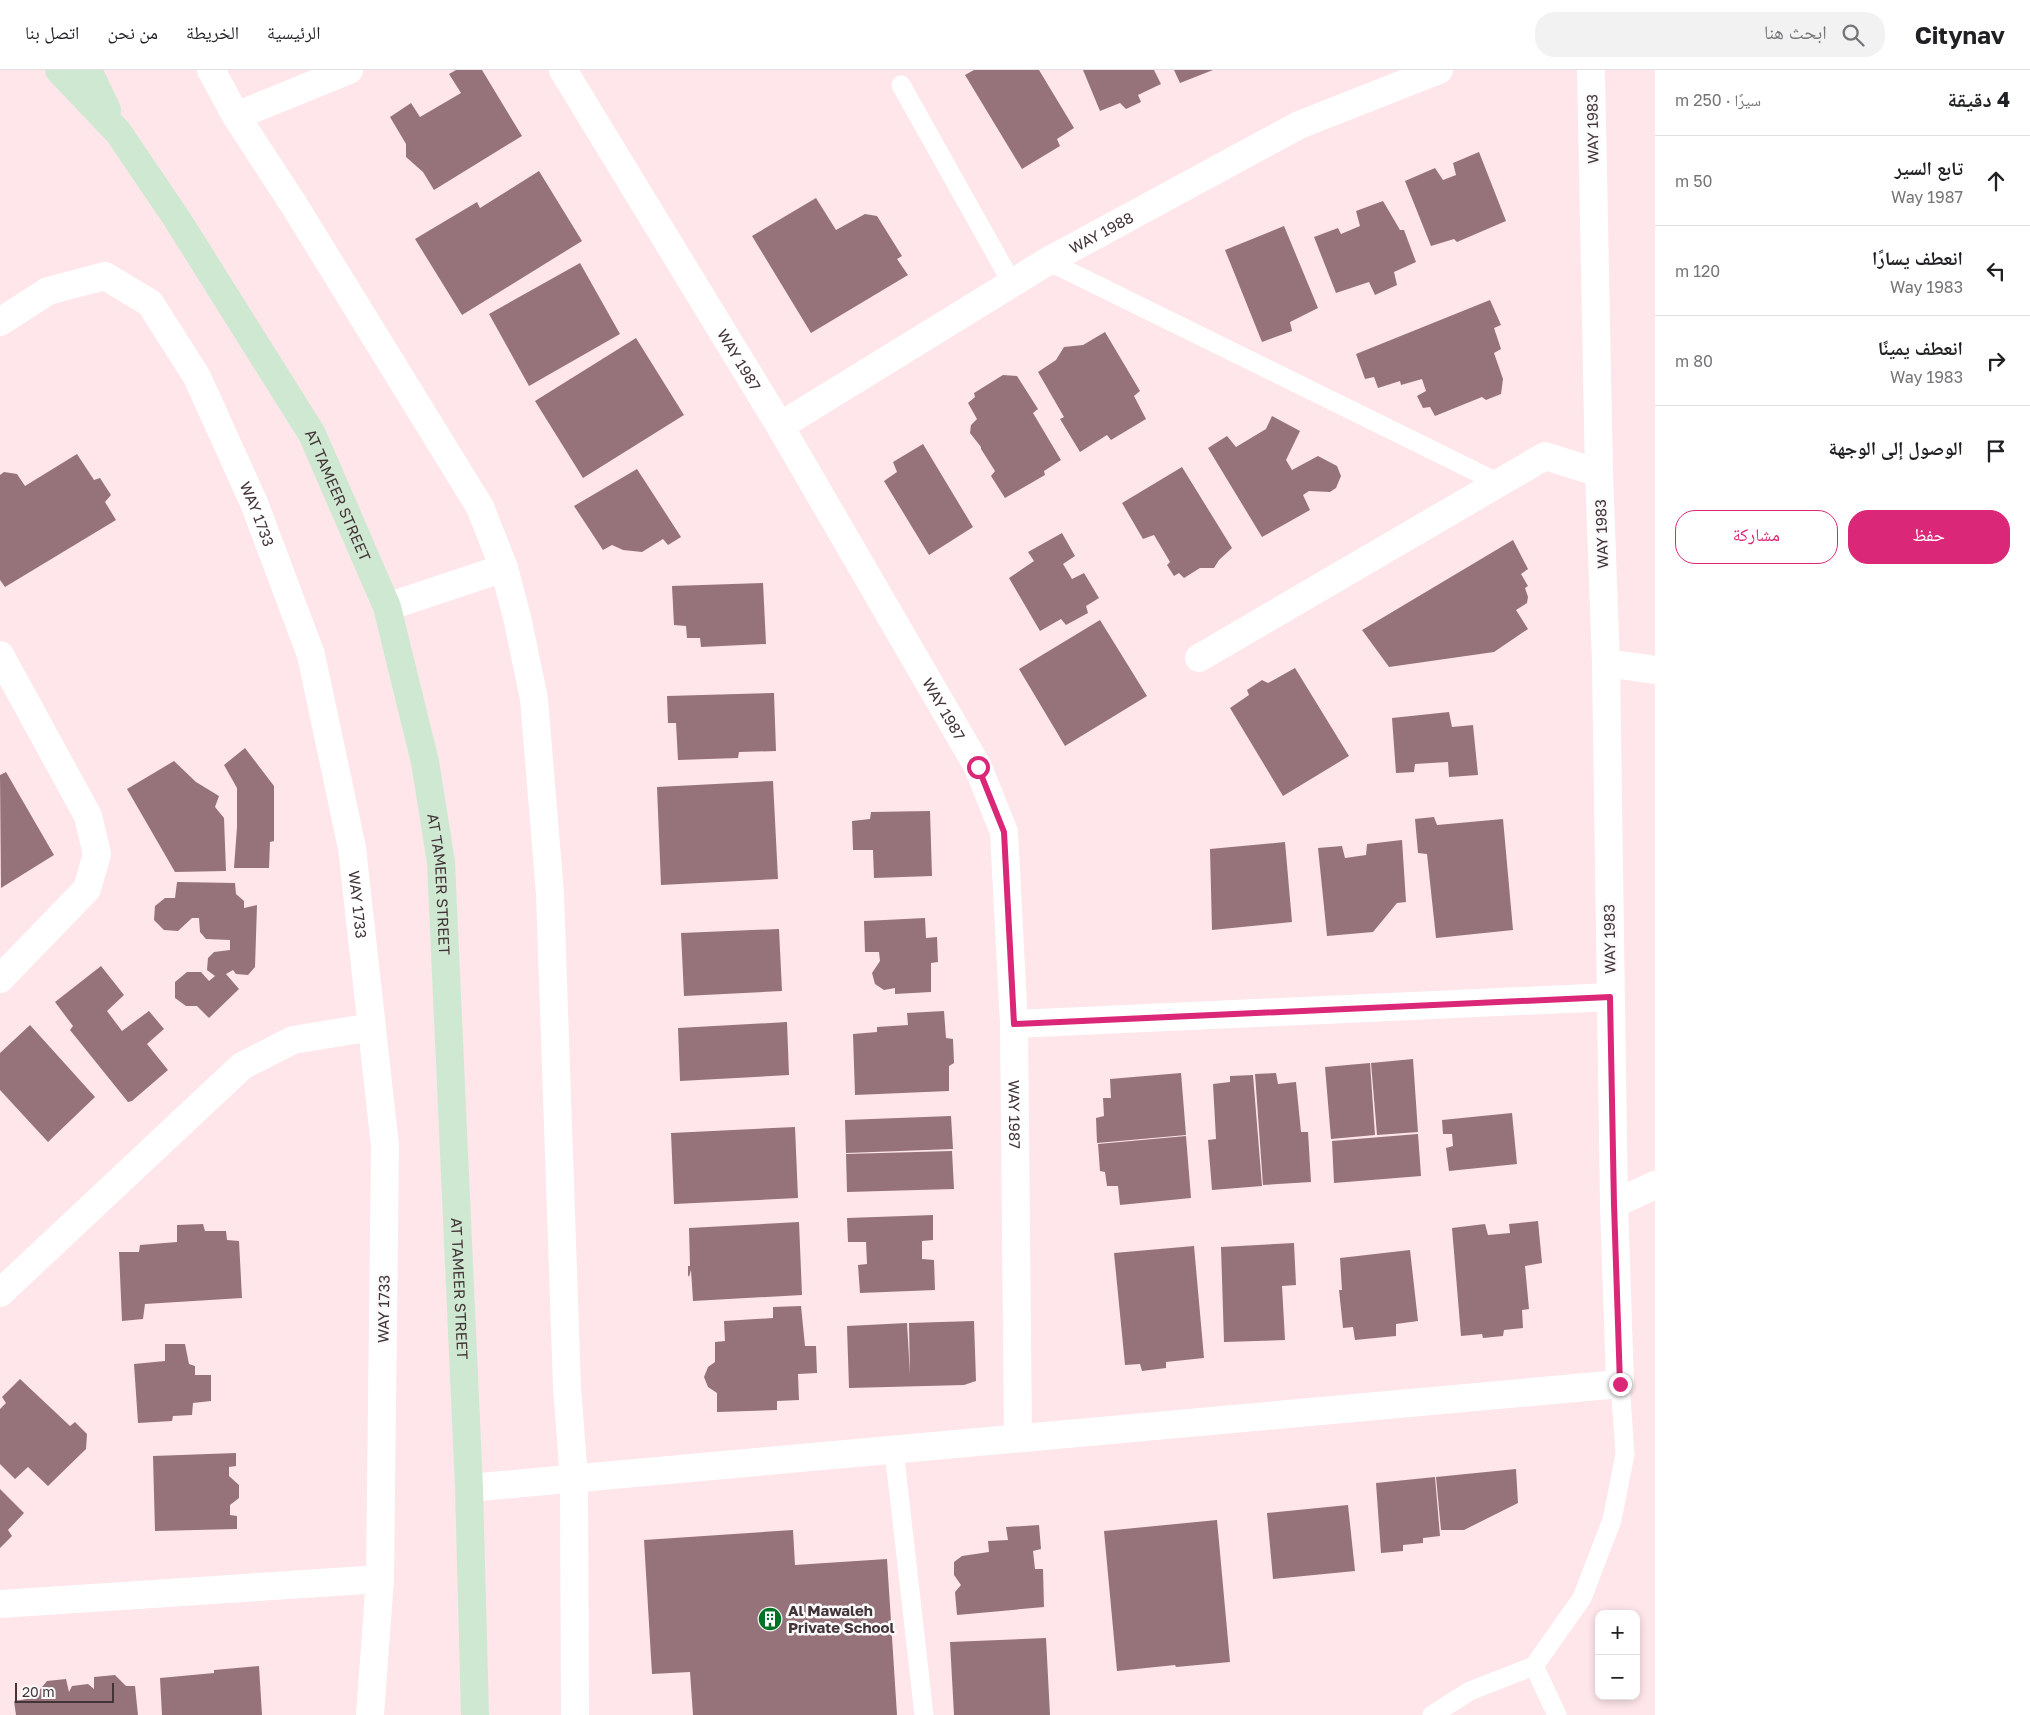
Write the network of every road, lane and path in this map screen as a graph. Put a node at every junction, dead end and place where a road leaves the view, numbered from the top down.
1 (59, 70) edge
2 (88, 70) edge
3 (211, 70) edge
4 (348, 70) edge
5 (563, 70) edge
6 (1439, 70) edge
7 (1591, 70) edge
8 (901, 86) dead end
9 (236, 116) junction
10 (118, 132) junction
11 (1048, 261) junction
12 (1012, 283) junction
13 (0, 322) edge
14 (780, 426) junction
15 (1599, 472) junction
16 (1499, 483) junction
17 (504, 568) junction
18 (387, 607) junction
19 (0, 654) edge
20 (1199, 658) dead end
21 (1606, 663) junction
22 (1655, 670) edge
23 (0, 979) edge
24 (1610, 997) junction
25 (1014, 1024) junction
26 (372, 1027) junction
27 (1655, 1185) edge
28 (1614, 1204) junction
29 (0, 1294) edge
30 (1620, 1384) junction
31 (1018, 1438) junction
32 (894, 1450) junction
33 (574, 1479) junction
34 (469, 1488) junction
35 (380, 1580) junction
36 (0, 1604) edge
37 (1534, 1666) junction
38 (370, 1715) edge
39 (476, 1715) edge
40 (575, 1715) edge
41 (924, 1715) edge
42 (1432, 1715) edge
43 (1557, 1715) edge

1 - 10 main road, AT TAMEER STREET
2 - 10 main road, AT TAMEER STREET
3 - 9 street
4 - 9 street
5 - 14 street, WAY 1987
6 - 11 street, WAY 1988
7 - 15 street, WAY 1983
8 - 12 lane
9 - 17 street
10 - 18 main road, AT TAMEER STREET
11 - 12 street, WAY 1988
11 - 16 lane
12 - 14 street, WAY 1988
13 - 26 street, WAY 1733
14 - 25 street, WAY 1987
15 - 16 street
15 - 21 street, WAY 1983
16 - 20 street
17 - 18 street
17 - 33 street
18 - 34 main road, AT TAMEER STREET
19 - 23 street
21 - 22 street
21 - 24 street, WAY 1983
24 - 25 street
24 - 28 street, WAY 1983
25 - 31 street, WAY 1987
26 - 29 street
26 - 35 street, WAY 1733
27 - 28 street
28 - 30 street, WAY 1983
30 - 31 street
30 - 37 lane
31 - 32 street
32 - 33 street
32 - 41 lane
33 - 34 street
33 - 40 street
34 - 39 main road, AT TAMEER STREET
35 - 36 street
35 - 38 street, WAY 1733
37 - 42 lane
37 - 43 lane

